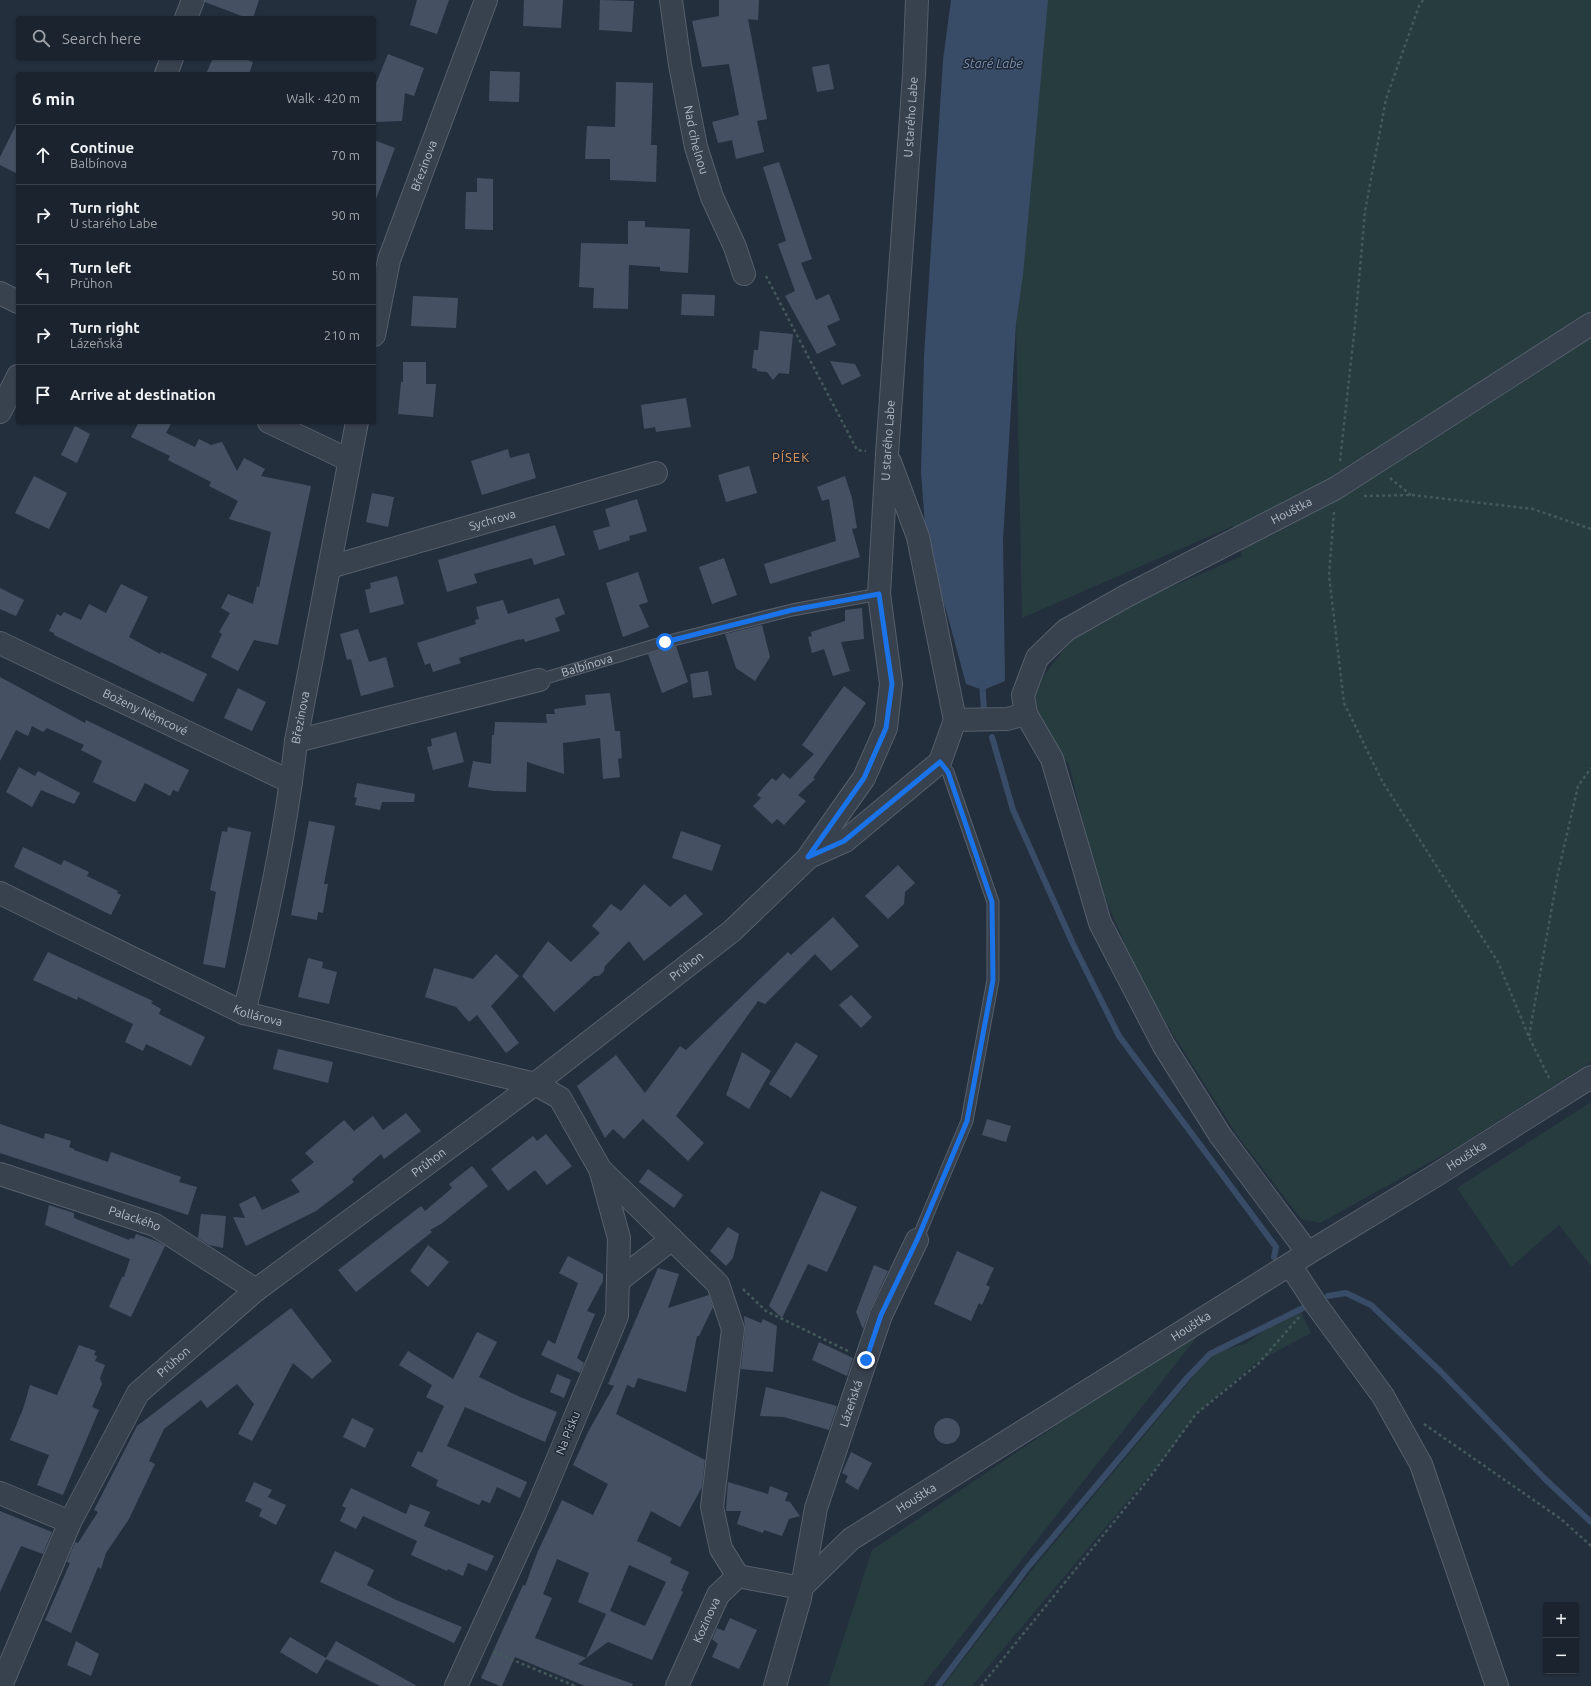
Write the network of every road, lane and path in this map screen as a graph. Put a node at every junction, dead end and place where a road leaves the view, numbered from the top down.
1 (193, 0) edge
2 (486, 0) edge
3 (671, 0) edge
4 (917, 0) edge
5 (1423, 0) edge
6 (187, 16) edge
7 (171, 60) edge
8 (167, 72) edge
9 (755, 274) joint
10 (0, 293) edge
11 (16, 301) edge
12 (1591, 324) edge
13 (376, 325) edge
14 (16, 380) edge
15 (0, 412) edge
16 (274, 424) edge
17 (357, 424) edge
18 (887, 454) junction
19 (349, 460) junction
20 (1373, 465) junction
21 (656, 473) dead end
22 (1336, 492) junction
23 (1412, 495) junction
24 (1591, 529) edge
25 (330, 567) junction
26 (879, 594) junction
27 (0, 643) edge
28 (539, 680) joint
29 (1026, 714) junction
30 (955, 720) junction
31 (296, 741) junction
32 (940, 762) junction
33 (1591, 768) edge
34 (291, 782) junction
35 (808, 857) junction
36 (0, 893) edge
37 (244, 1013) junction
38 (1529, 1037) junction
39 (1591, 1076) edge
40 (535, 1084) junction
41 (1558, 1097) junction
42 (600, 1169) junction
43 (0, 1174) edge
44 (672, 1239) junction
45 (917, 1240) joint
46 (1299, 1259) junction
47 (618, 1281) junction
48 (718, 1284) junction
49 (256, 1290) junction
50 (1317, 1306) junction
51 (866, 1360) junction
52 (1421, 1422) dead end
53 (0, 1493) edge
54 (70, 1522) junction
55 (1591, 1546) edge
56 (738, 1576) junction
57 (801, 1588) junction
58 (475, 1645) junction
59 (1, 1686) edge
60 (456, 1686) edge
61 (575, 1686) edge
62 (677, 1686) edge
63 (775, 1686) edge
64 (980, 1686) edge
65 (1498, 1686) edge

1 - 6 street
2 - 13 street, Březinova
3 - 9 street, Nad cihelnou
4 - 18 street, U starého Labe
5 - 22 path
7 - 8 street
9 - 18 path
10 - 11 street
12 - 20 street, Houštka
14 - 15 street
16 - 19 street
17 - 19 street, Březinova
18 - 26 street, U starého Labe
18 - 30 street
19 - 25 street, Březinova
20 - 22 street, Houštka
20 - 23 path
21 - 25 street, Sychrova
22 - 23 path
22 - 29 street, Houštka
22 - 38 path
23 - 24 path
25 - 31 street, Březinova
26 - 28 lane, Balbínova
26 - 35 street, U starého Labe
27 - 34 street, Boženy Němcové
28 - 31 street, Balbínova
29 - 30 street
29 - 46 street
30 - 32 street
31 - 34 street, Březinova
32 - 35 street, Průhon
32 - 45 lane, Lázeňská
33 - 38 path
34 - 37 street, Březinova
35 - 40 street, Průhon
36 - 37 street, Kollárova
37 - 40 street, Kollárova
38 - 41 path
39 - 41 street, Houštka
40 - 42 street, Na Písku
40 - 49 street, Průhon
41 - 46 street, Houštka
42 - 44 street, Na Písku
42 - 47 street, Na Písku
43 - 49 street, Palackého
44 - 47 street
44 - 48 street, Na Písku
45 - 51 street, Lázeňská
46 - 50 street
46 - 57 street, Houštka
47 - 58 street, Na Písku
48 - 51 path
48 - 56 street, Na Písku
49 - 54 street, Průhon
50 - 64 path
50 - 65 street
51 - 57 street, Lázeňská
52 - 55 path
53 - 54 street
54 - 59 street, Průhon
56 - 57 street
56 - 62 street, Kozinova
57 - 63 street, Lázeňská
58 - 60 street, Na Písku
58 - 61 path

